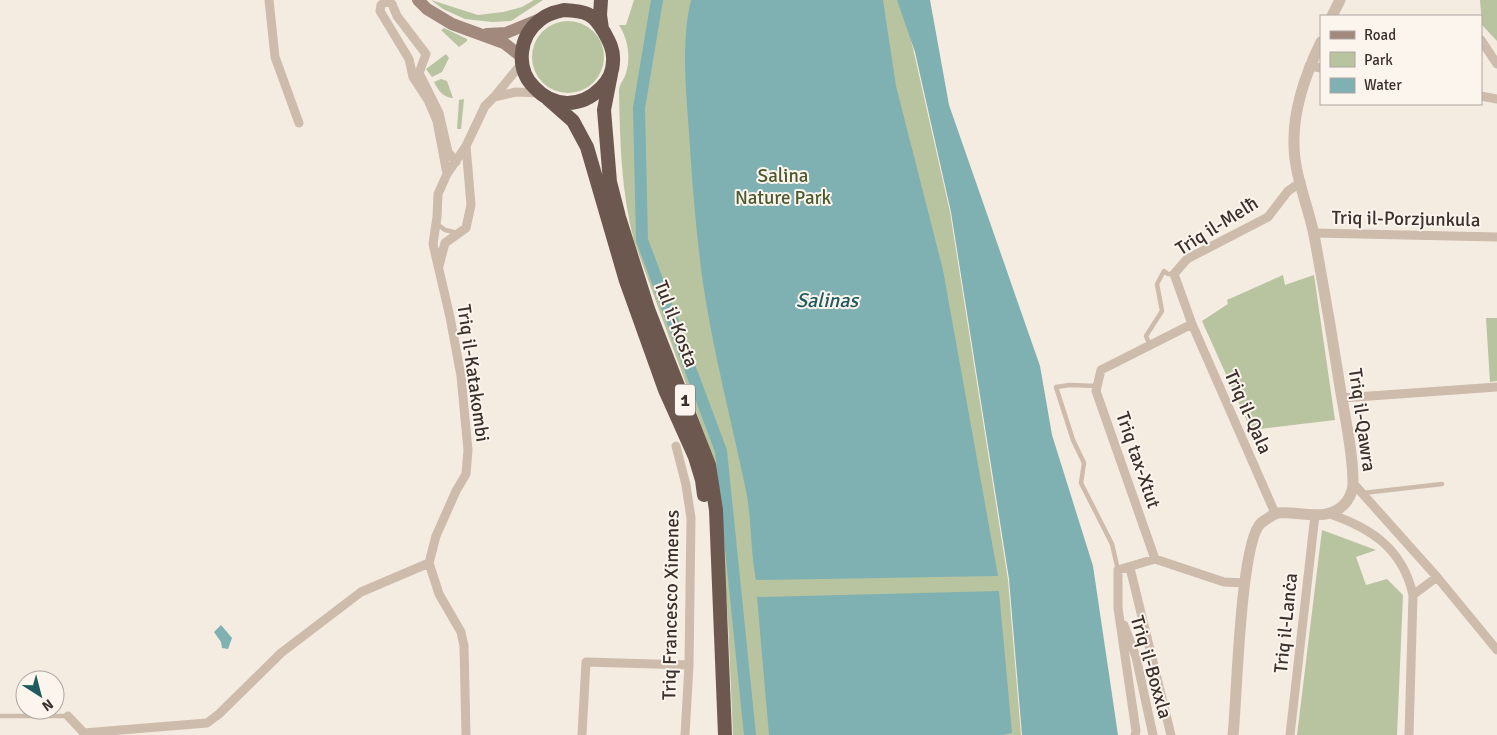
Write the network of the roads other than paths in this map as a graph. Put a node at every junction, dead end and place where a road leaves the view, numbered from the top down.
1 (269, 0) edge
2 (418, 0) edge
3 (571, 0) edge
4 (601, 0) edge
5 (1340, 0) edge
6 (1332, 15) edge
7 (545, 16) junction
8 (602, 29) junction
9 (480, 35) junction
10 (1482, 42) edge
11 (1320, 46) edge
12 (522, 60) junction
13 (1497, 64) edge
14 (1315, 67) edge
15 (611, 74) junction
16 (544, 96) junction
17 (1482, 96) edge
18 (494, 98) junction
19 (1497, 99) edge
20 (300, 123) dead end
21 (466, 146) junction
22 (456, 162) junction
23 (447, 174) junction
24 (1301, 182) junction
25 (436, 223) junction
26 (460, 233) junction
27 (1314, 233) junction
28 (1497, 237) edge
29 (439, 267) junction
30 (1174, 274) junction
31 (1192, 324) junction
32 (1150, 344) junction
33 (1097, 386) junction
34 (1497, 387) edge
35 (1342, 398) junction
36 (676, 446) dead end
37 (1353, 483) junction
38 (1442, 484) dead end
39 (1362, 493) junction
40 (1275, 513) junction
41 (1330, 514) junction
42 (1315, 515) junction
43 (1155, 560) junction
44 (429, 563) junction
45 (1130, 568) junction
46 (1118, 570) junction
47 (1437, 577) junction
48 (1245, 583) junction
49 (1413, 595) junction
50 (1118, 608) junction
51 (1497, 650) edge
52 (690, 665) junction
53 (0, 716) edge
54 (68, 716) joint
55 (84, 734) edge
56 (466, 735) edge
57 (582, 735) edge
58 (685, 735) edge
59 (717, 735) edge
60 (725, 735) edge
61 (1135, 735) edge
62 (1153, 735) edge
63 (1171, 735) edge
64 (1233, 735) edge
65 (1290, 735) edge
66 (1409, 735) edge

1 - 20 street
2 - 9 main road
3 - 7 highway
4 - 8 highway, 1
5 - 6 street
7 - 8 highway, 1
7 - 9 main road
7 - 12 highway
8 - 15 highway, 1
9 - 12 main road
10 - 13 street
11 - 14 street, Triq il-Qawra
12 - 16 highway, 1
12 - 18 street, Triq il-Katakombi
14 - 24 street, Triq il-Qawra
15 - 16 highway
15 - 60 highway, Tul il-Kosta / 1
16 - 18 street
16 - 59 highway, Tul il-Kosta / 1
17 - 19 street
18 - 21 street, Triq il-Katakombi
21 - 22 street, Triq il-Katakombi
21 - 26 street, Triq il-Katakombi
22 - 23 street, Triq il-Katakombi
22 - 23 street
23 - 25 street, Triq il-Katakombi
24 - 27 street, Triq il-Qawra
24 - 30 street, Triq il-Melħ
25 - 26 lane
25 - 29 street, Triq il-Katakombi
26 - 29 street, Triq il-Katakombi
27 - 28 street, Triq il-Porzjunkula
27 - 35 street, Triq il-Qawra
29 - 44 street, Triq il-Katakombi
30 - 31 street, Triq il-Melħ
30 - 32 lane
31 - 32 street
31 - 40 street, Triq il-Qala
32 - 33 street, Triq tax-Xtut
33 - 43 street, Triq tax-Xtut
33 - 46 lane
34 - 35 street
35 - 37 street, Triq il-Qawra
36 - 52 street, Triq Francesco Ximenes
37 - 39 street
37 - 41 street, Triq il-Qawra
38 - 39 lane
39 - 47 street
40 - 42 street
40 - 48 street
41 - 42 street
41 - 49 street
42 - 65 street, Triq il-Lanċa
43 - 45 street
43 - 48 street
44 - 55 street
44 - 56 street
45 - 46 street
45 - 63 street
46 - 50 street, Triq il-Boxxla
47 - 49 street
47 - 51 street
48 - 64 street
49 - 66 street
50 - 61 street, Triq il-Boxxla
50 - 62 street, Triq il-Boxxla
52 - 57 street
52 - 58 street, Triq Francesco Ximenes
53 - 54 lane
54 - 55 street

